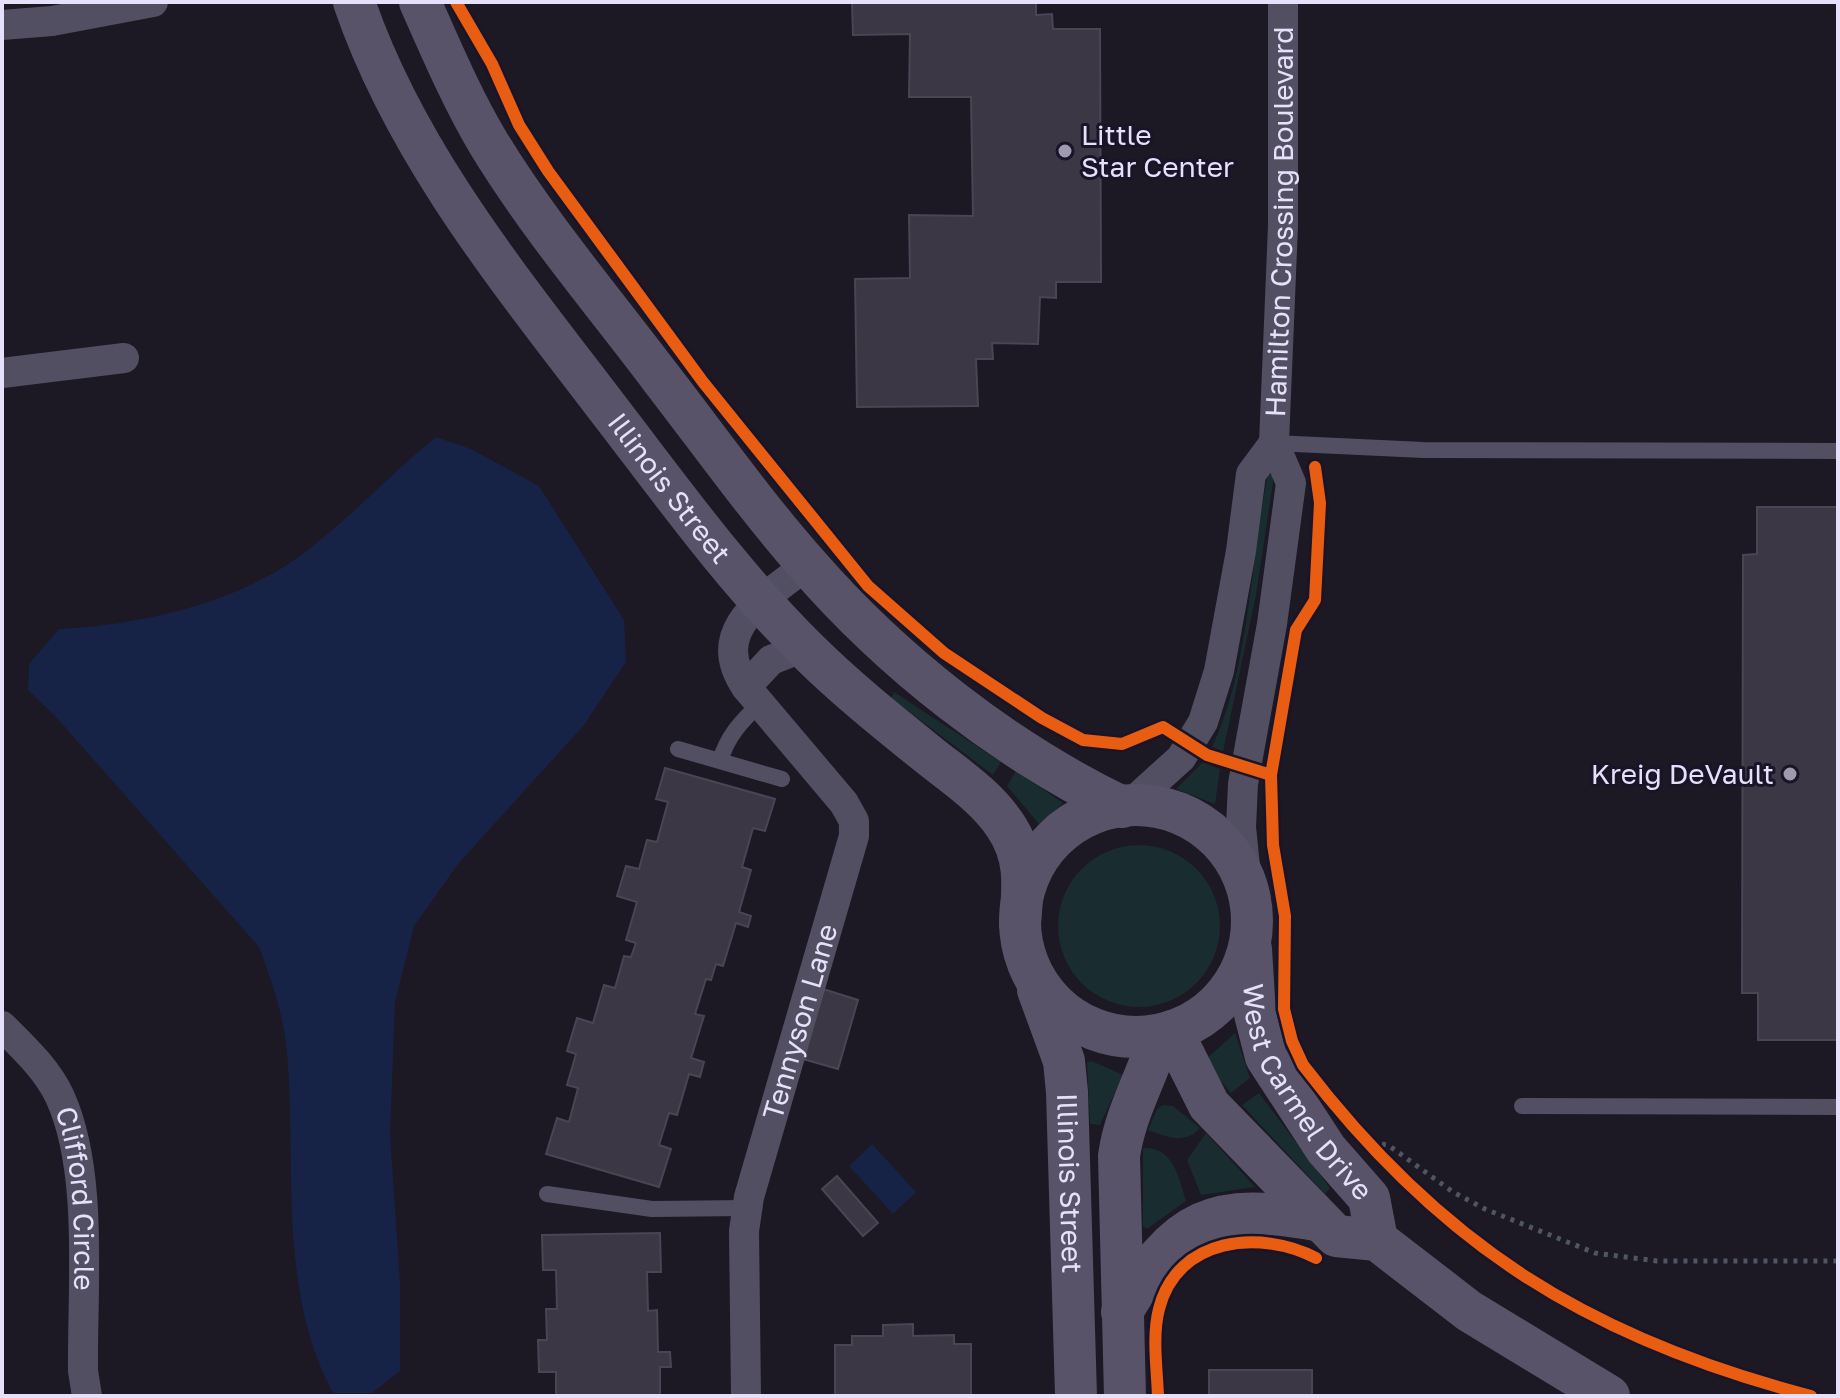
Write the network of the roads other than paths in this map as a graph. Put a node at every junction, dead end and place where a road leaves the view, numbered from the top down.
1 (153, 2) edge
2 (354, 2) edge
3 (420, 2) edge
4 (1283, 2) edge
5 (2, 25) edge
6 (124, 358) dead end
7 (2, 373) edge
8 (1274, 443) junction
9 (1838, 451) edge
10 (807, 565) junction
11 (762, 601) junction
12 (804, 647) junction
13 (753, 696) junction
14 (678, 749) dead end
15 (720, 761) junction
16 (782, 779) dead end
17 (1125, 806) junction
18 (1247, 886) junction
19 (1020, 924) junction
20 (1251, 939) junction
21 (1032, 974) junction
22 (2, 1026) edge
23 (1166, 1033) junction
24 (1522, 1106) dead end
25 (1838, 1107) edge
26 (547, 1194) dead end
27 (747, 1208) junction
28 (1321, 1221) junction
29 (1377, 1240) junction
30 (1122, 1312) junction
31 (87, 1396) edge
32 (746, 1396) edge
33 (1076, 1396) edge
34 (1125, 1396) edge
35 (1609, 1396) edge

1 - 5 street
2 - 11 street, Illinois Street
3 - 10 street
4 - 8 street, Hamilton Crossing Boulevard
6 - 7 street
8 - 9 lane
8 - 17 street, Hamilton Crossing Boulevard
8 - 18 street, Hamilton Crossing Boulevard
10 - 11 street, Tennyson Lane
10 - 17 street
11 - 12 street, Illinois Street
11 - 13 street, Tennyson Lane
12 - 13 street
12 - 19 street, Illinois Street
13 - 15 lane
13 - 27 street, Tennyson Lane
14 - 15 lane
15 - 16 lane
17 - 18 street
17 - 19 street
18 - 20 street
19 - 21 street
20 - 23 street
20 - 29 street, West Carmel Drive
21 - 23 street
21 - 33 street, Illinois Street
22 - 31 street, Clifford Circle
23 - 28 street, West Carmel Drive
23 - 30 street, Illinois Street
24 - 25 lane
26 - 27 lane
27 - 32 street, Tennyson Lane
28 - 29 street, West Carmel Drive
28 - 30 street
29 - 35 street, West Carmel Drive
30 - 34 street, Illinois Street

